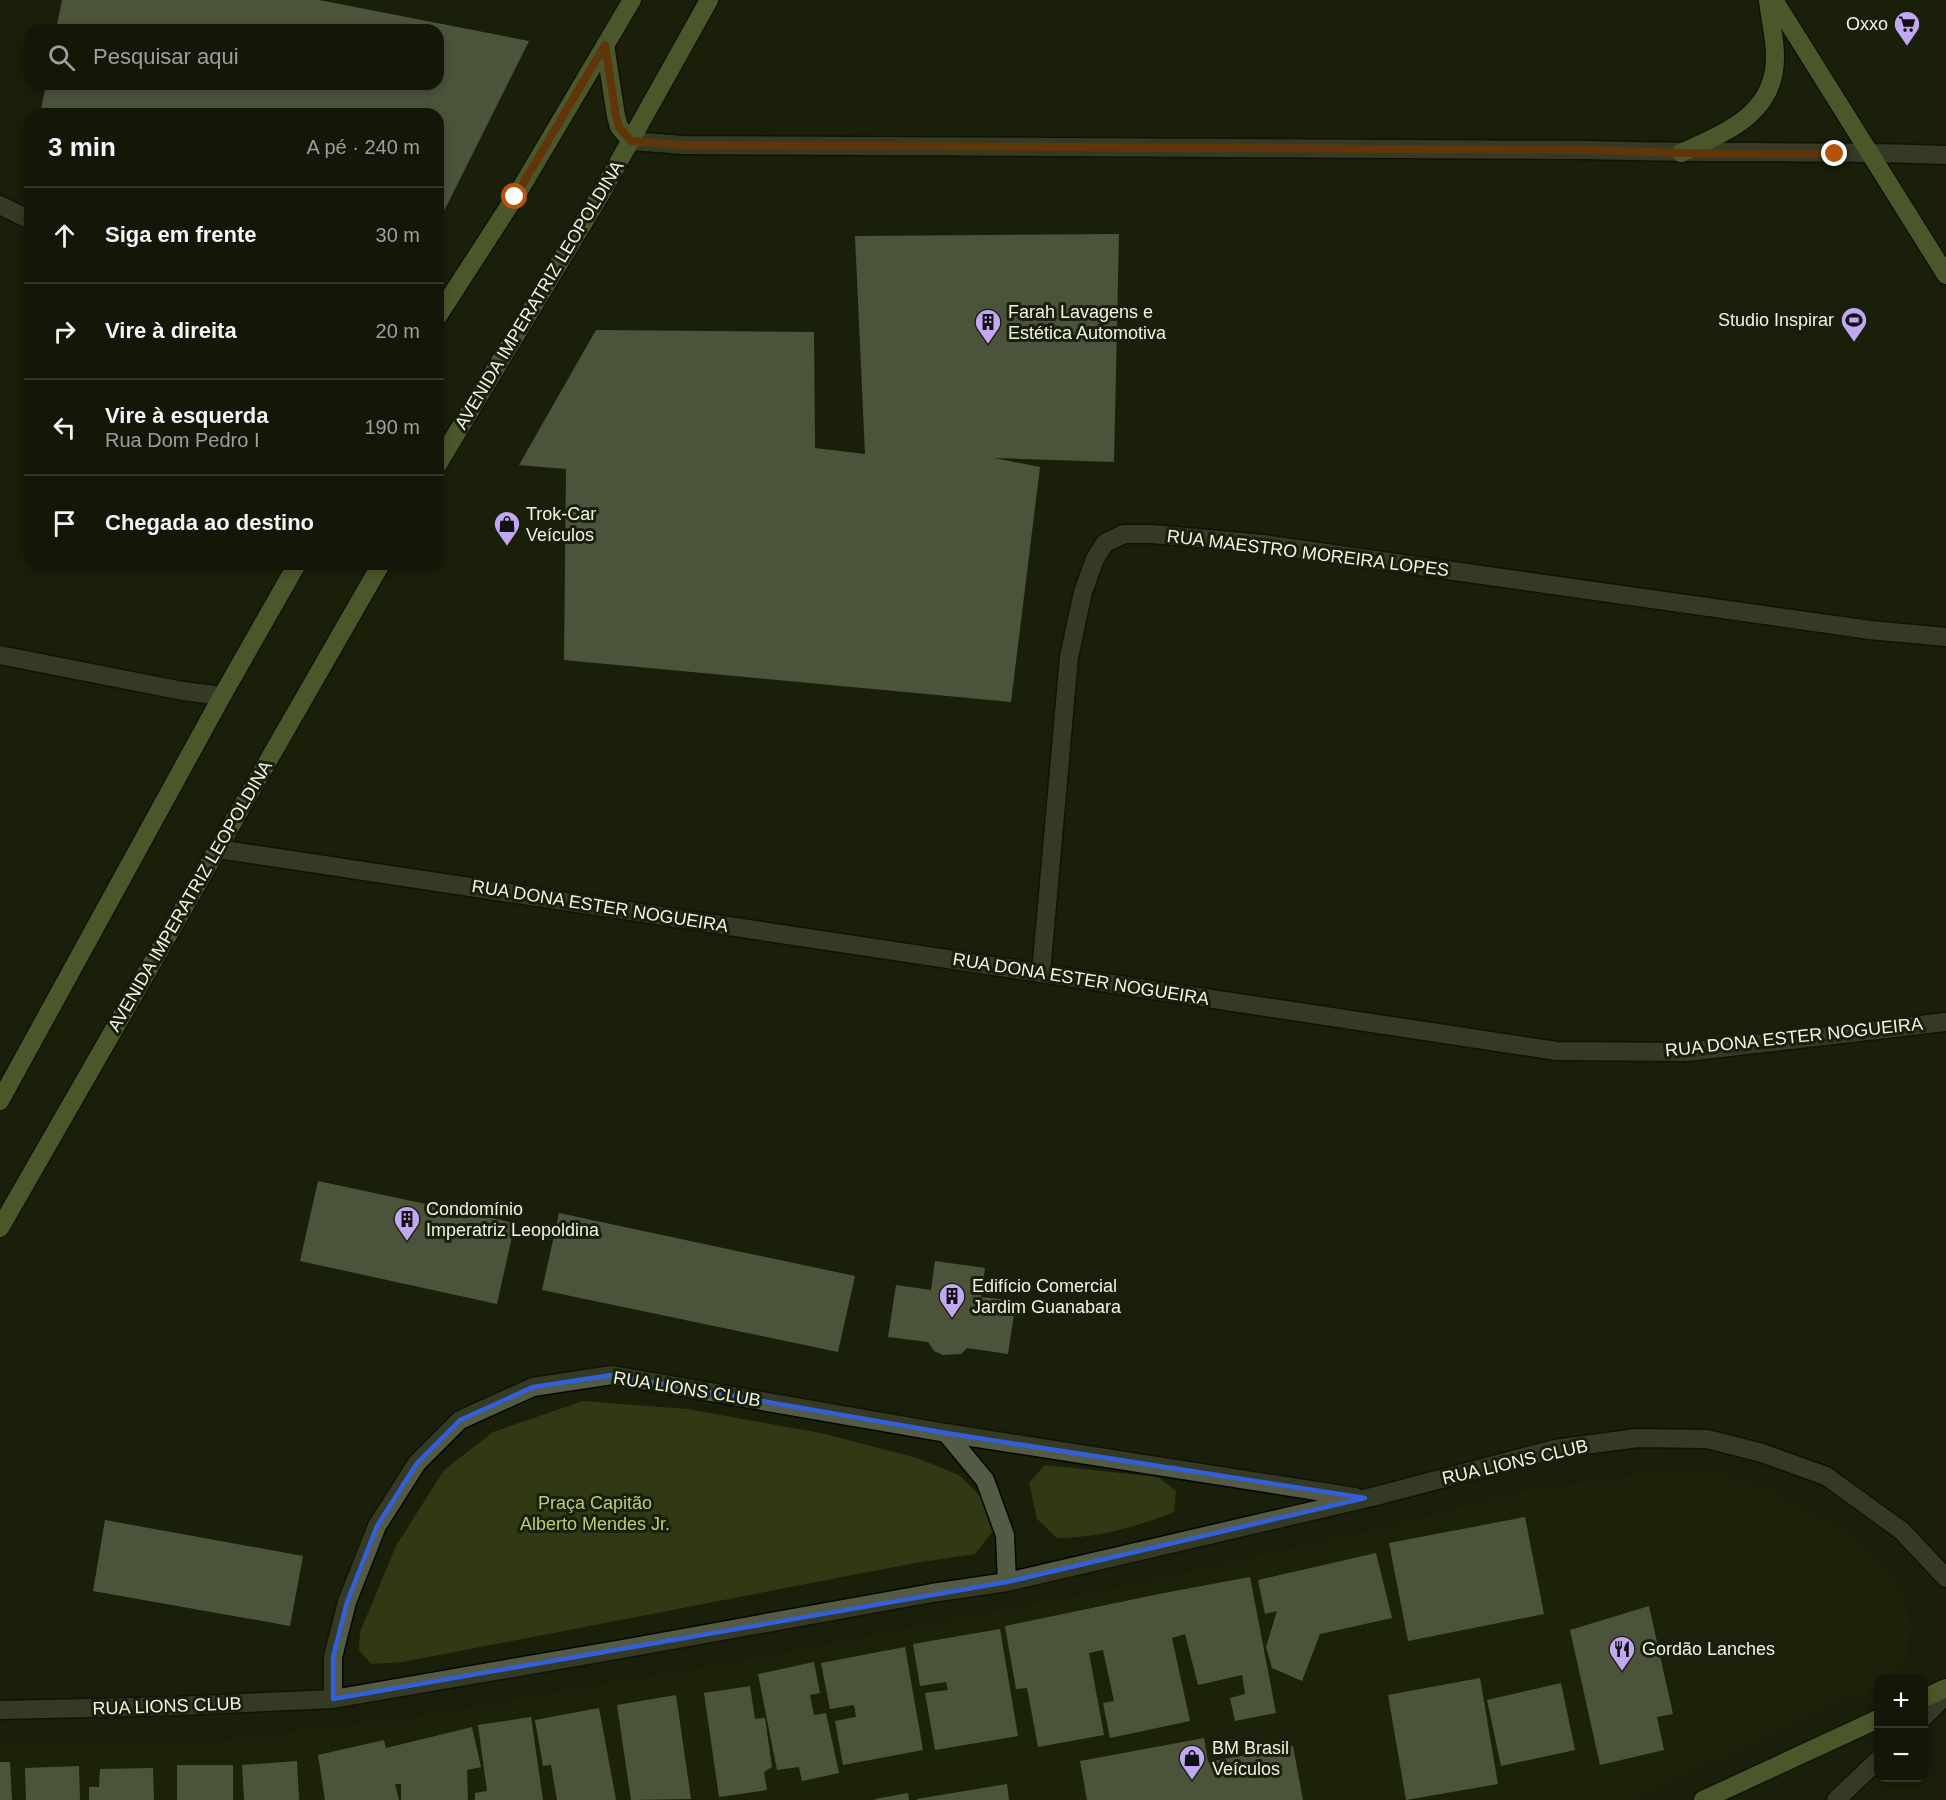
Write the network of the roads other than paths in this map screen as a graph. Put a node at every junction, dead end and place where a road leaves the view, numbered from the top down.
1 (632, 0) edge
2 (709, 0) edge
3 (1768, 0) edge
4 (1774, 0) edge
5 (605, 45) junction
6 (631, 141) junction
7 (1870, 152) junction
8 (1682, 153) junction
9 (1946, 155) edge
10 (0, 205) edge
11 (24, 217) edge
12 (1946, 274) edge
13 (444, 307) edge
14 (444, 454) edge
15 (294, 570) edge
16 (378, 570) edge
17 (1946, 637) edge
18 (0, 655) edge
19 (222, 696) junction
20 (218, 849) junction
21 (1041, 973) junction
22 (1946, 1022) edge
23 (0, 1101) edge
24 (0, 1228) edge
25 (946, 1433) junction
26 (1365, 1498) junction
27 (1946, 1578) edge
28 (1007, 1582) junction
29 (1946, 1688) edge
30 (1946, 1695) edge
31 (1928, 1696) edge
32 (333, 1699) junction
33 (0, 1710) edge
34 (1928, 1712) edge
35 (1874, 1721) edge
36 (1874, 1764) edge
37 (1703, 1800) edge
38 (1836, 1800) edge

1 - 5 main road
2 - 6 main road, AVENIDA IMPERATRIZ LEOPOLDINA
3 - 8 main road
4 - 7 main road
5 - 6 main road
5 - 13 main road
6 - 8 street
6 - 14 main road, AVENIDA IMPERATRIZ LEOPOLDINA
7 - 8 street
7 - 9 street
7 - 12 main road
10 - 11 street
15 - 19 main road
16 - 20 main road, AVENIDA IMPERATRIZ LEOPOLDINA
17 - 21 street, RUA MAESTRO MOREIRA LOPES
18 - 19 street
19 - 23 main road
20 - 21 street, RUA DONA ESTER NOGUEIRA
20 - 24 main road, AVENIDA IMPERATRIZ LEOPOLDINA
21 - 22 street, RUA DONA ESTER NOGUEIRA
25 - 26 street, RUA LIONS CLUB
25 - 28 street
25 - 32 street, RUA LIONS CLUB
26 - 27 street, RUA LIONS CLUB
26 - 28 street, RUA LIONS CLUB
28 - 32 street, RUA LIONS CLUB
29 - 31 main road
30 - 34 street
32 - 33 street, RUA LIONS CLUB
35 - 37 main road
36 - 38 street

